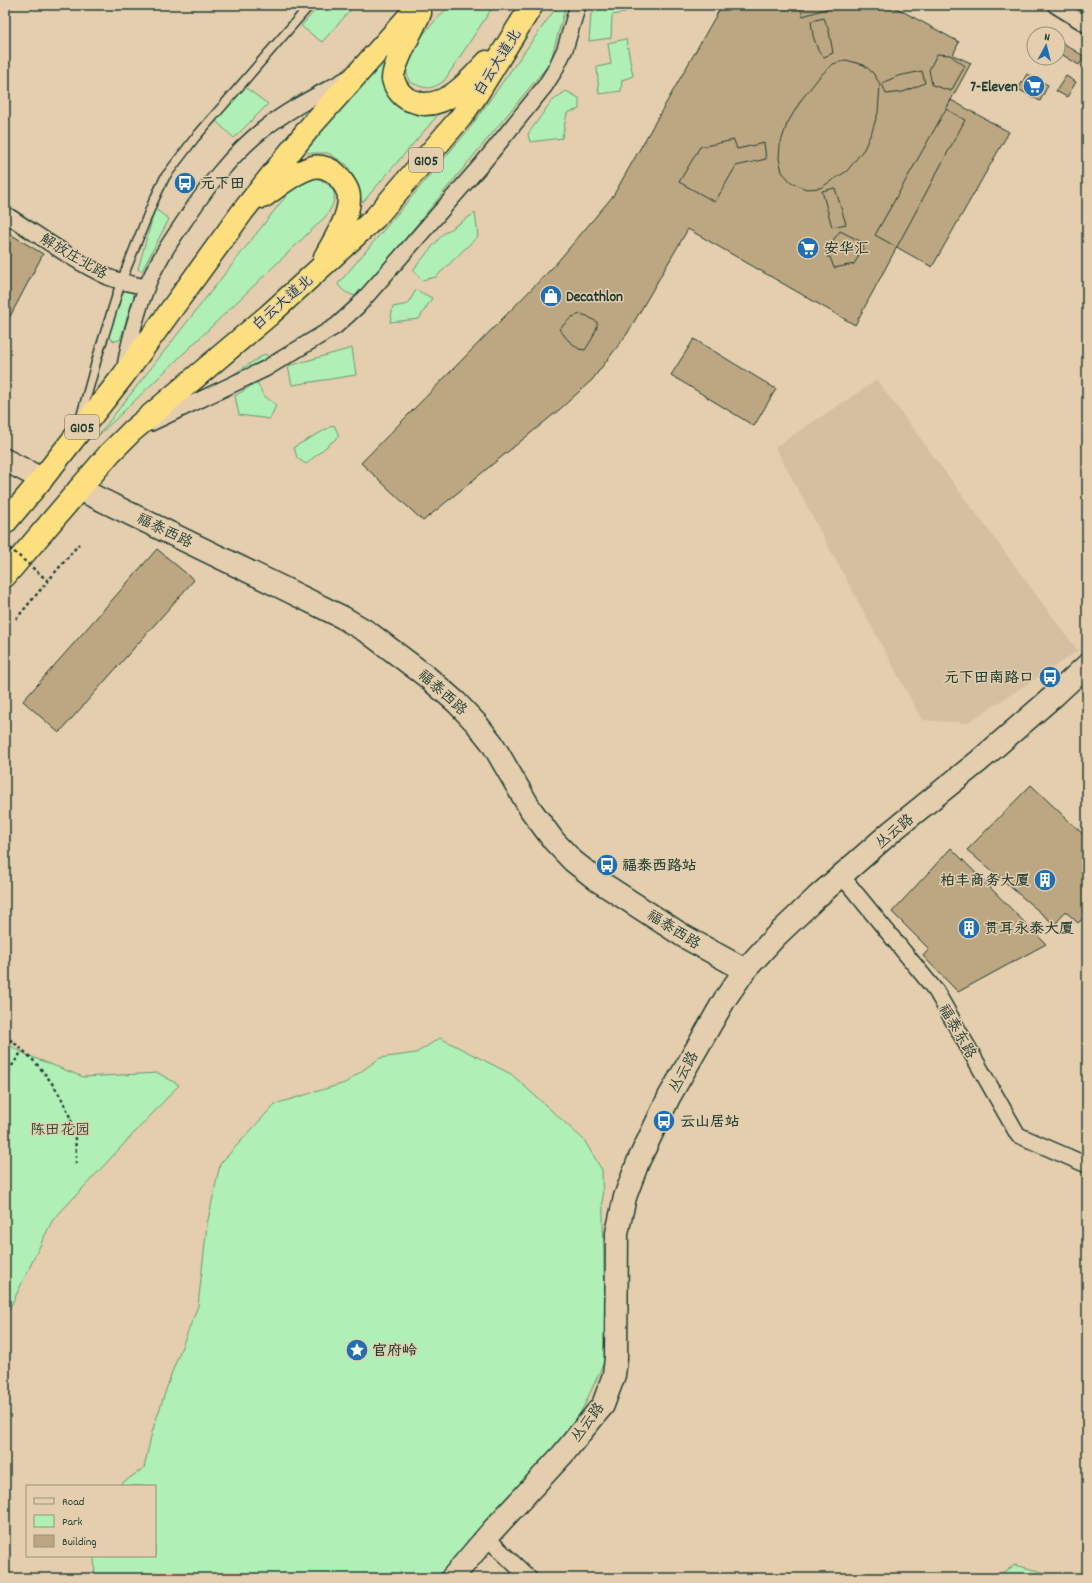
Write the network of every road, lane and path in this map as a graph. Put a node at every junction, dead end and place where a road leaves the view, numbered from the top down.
1 (310, 5) edge
2 (419, 5) edge
3 (424, 5) edge
4 (532, 5) edge
5 (578, 5) edge
6 (1062, 6) edge
7 (1087, 25) edge
8 (515, 33) junction
9 (358, 73) junction
10 (244, 211) junction
11 (5, 214) edge
12 (318, 271) junction
13 (121, 282) junction
14 (146, 287) junction
15 (123, 376) junction
16 (132, 432) junction
17 (75, 436) junction
18 (5, 460) edge
19 (42, 479) junction
20 (79, 488) junction
21 (5, 523) edge
22 (5, 544) edge
23 (79, 544) dead end
24 (5, 576) edge
25 (48, 581) junction
26 (16, 619) dead end
27 (1087, 665) edge
28 (841, 875) junction
29 (745, 970) junction
30 (5, 1036) edge
31 (22, 1051) junction
32 (5, 1076) edge
33 (76, 1165) dead end
34 (1087, 1165) edge
35 (486, 1537) junction
36 (452, 1578) edge
37 (529, 1578) edge

1 - 13 lane
2 - 9 highway, G105
3 - 8 highway
4 - 8 highway, 白云大道北 / G105
5 - 16 street
6 - 7 street
8 - 12 highway, 白云大道北 / G105
9 - 10 highway, G105
9 - 14 street
10 - 12 highway
10 - 15 highway, G105
11 - 13 street, 解放庄北路
12 - 16 highway, 白云大道北 / G105
13 - 14 street, 解放庄北路
13 - 17 lane
14 - 15 street
15 - 17 highway, G105
16 - 20 highway, 白云大道北 / G105
17 - 19 highway, G105
18 - 19 street
19 - 21 highway, G105
20 - 24 highway, 白云大道北 / G105
20 - 29 street, 福泰西路
22 - 25 path, bridge
23 - 25 path
25 - 26 path
27 - 28 street, 丛云路
28 - 29 street, 丛云路
28 - 34 street, 福泰东路
29 - 35 street, 丛云路
30 - 31 path
31 - 32 path
31 - 33 path
35 - 36 street, 丛云路
35 - 37 street

